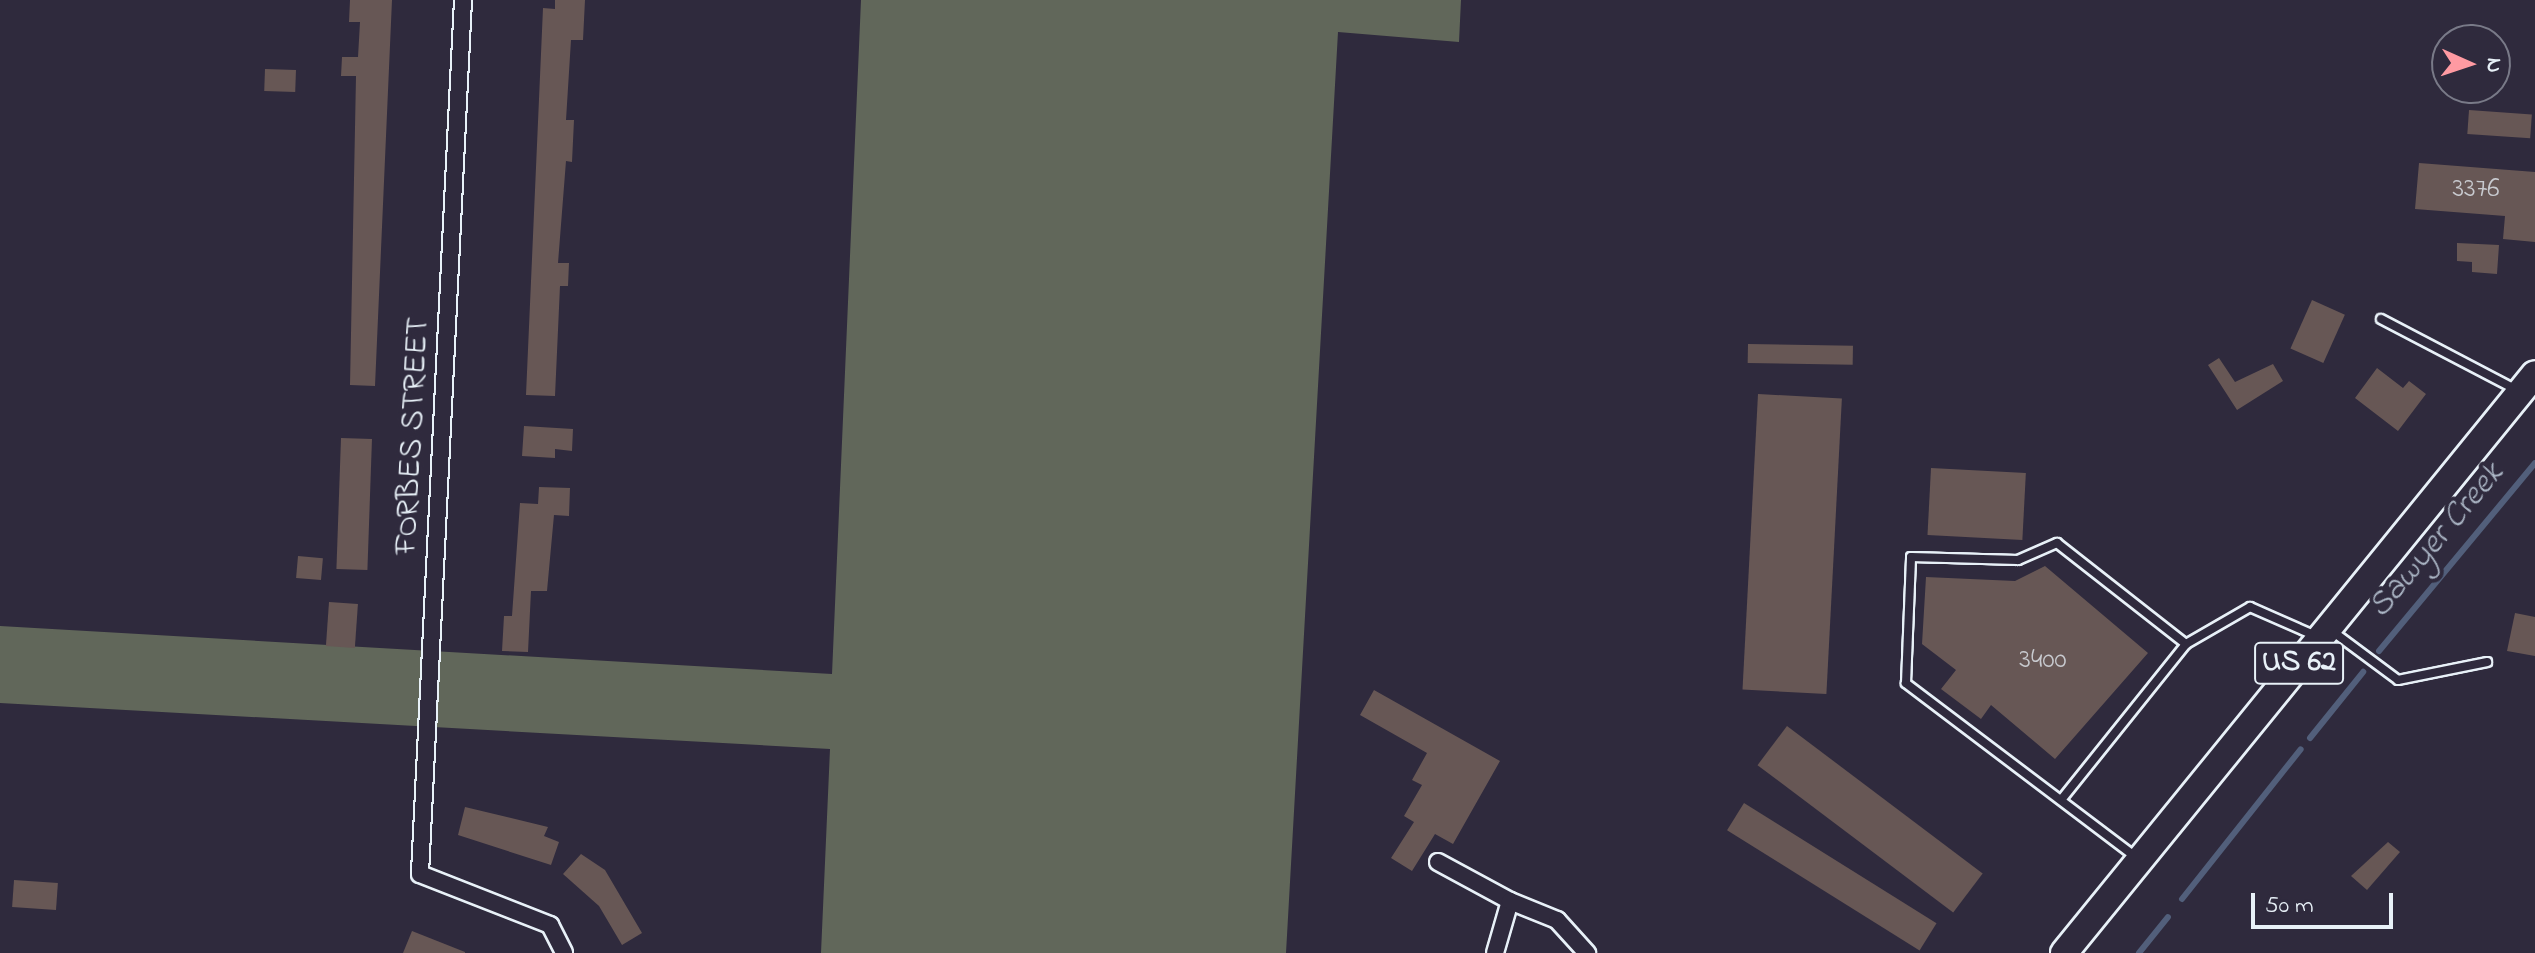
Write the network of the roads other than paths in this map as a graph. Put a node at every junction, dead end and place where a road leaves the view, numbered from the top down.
1 (463, 0) edge
2 (2381, 319) dead end
3 (2528, 383) edge
4 (2324, 633) junction
5 (2186, 644) junction
6 (2487, 662) dead end
7 (2061, 800) junction
8 (2139, 860) junction
9 (1438, 862) dead end
10 (1510, 901) junction
11 (564, 953) edge
12 (1495, 953) edge
13 (1587, 953) edge
14 (2064, 953) edge

1 - 11 street, FORBES STREET
2 - 3 lane
3 - 4 main road, US 62
4 - 5 lane
4 - 6 lane
4 - 8 main road, US 62
5 - 7 lane
5 - 7 lane
7 - 8 lane
8 - 14 main road, US 62
9 - 10 street
10 - 12 street
10 - 13 street

